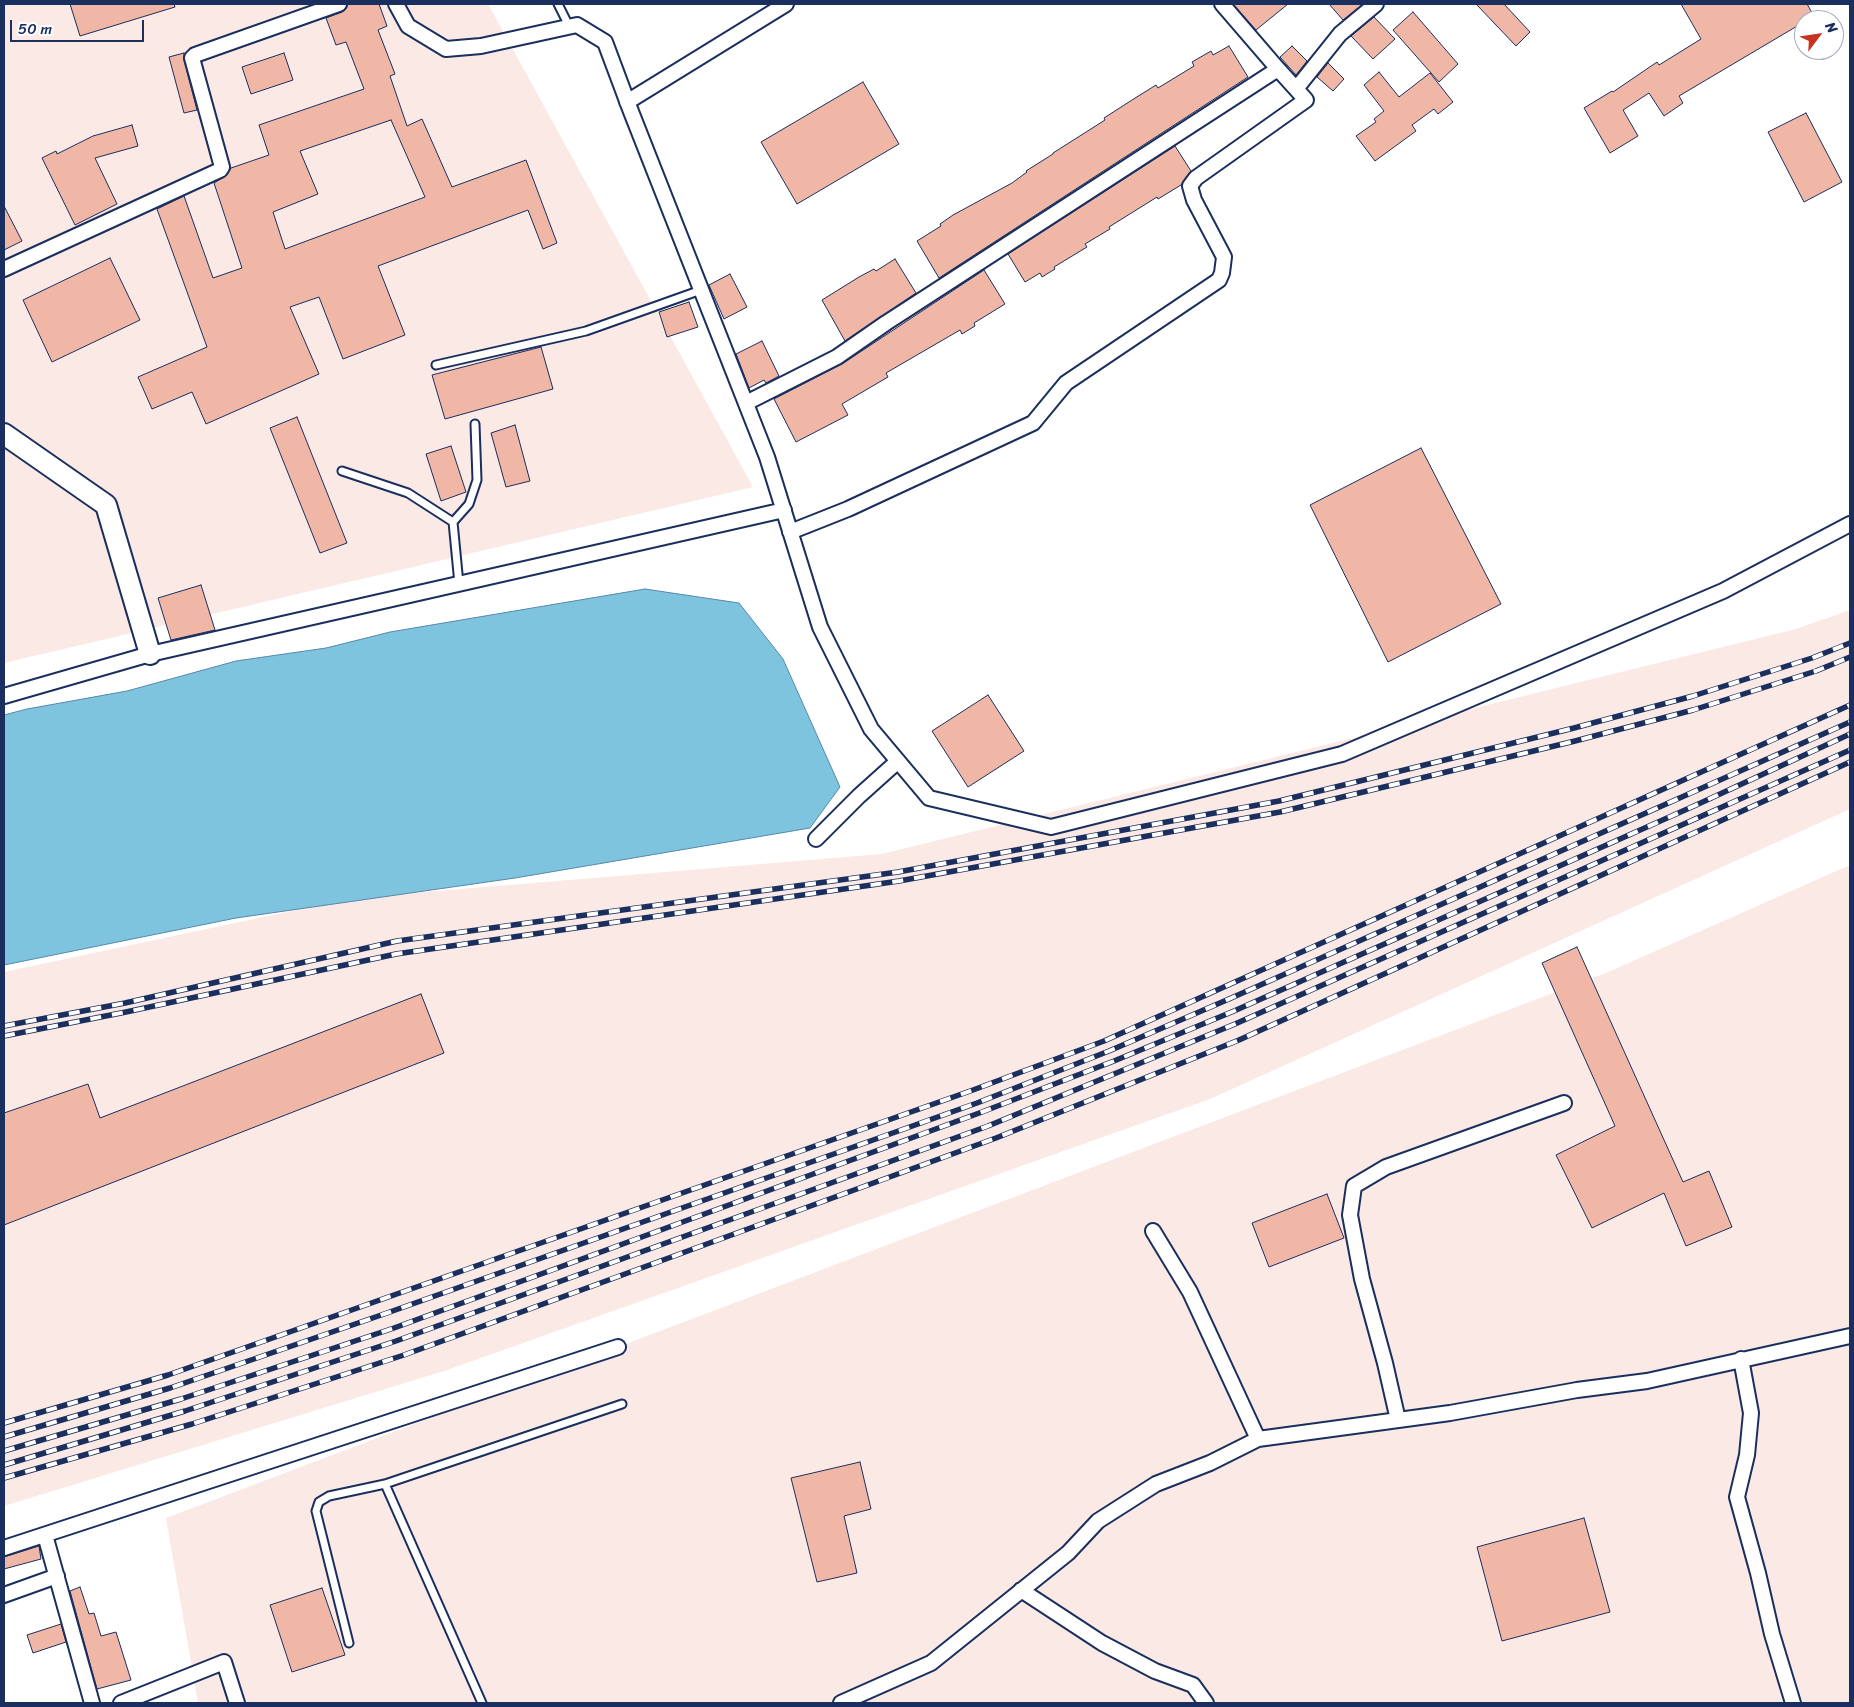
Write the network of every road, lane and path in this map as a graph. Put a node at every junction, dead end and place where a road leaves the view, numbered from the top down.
1 (339, 4) edge
2 (396, 4) edge
3 (558, 4) edge
4 (786, 4) edge
5 (1222, 4) edge
6 (1376, 4) edge
7 (569, 26) junction
8 (1278, 69) junction
9 (1296, 89) junction
10 (627, 102) junction
11 (4, 269) edge
12 (702, 290) junction
13 (436, 365) dead end
14 (746, 403) junction
15 (476, 424) dead end
16 (4, 434) edge
17 (342, 471) dead end
18 (784, 510) junction
19 (453, 522) junction
20 (1850, 524) edge
21 (790, 532) junction
22 (459, 584) junction
23 (150, 654) junction
24 (4, 696) edge
25 (898, 761) junction
26 (816, 839) dead end
27 (1564, 1103) dead end
28 (1153, 1231) dead end
29 (1850, 1336) edge
30 (618, 1347) dead end
31 (1741, 1359) junction
32 (622, 1404) dead end
33 (1398, 1420) junction
34 (1258, 1439) junction
35 (385, 1484) junction
36 (46, 1535) junction
37 (4, 1548) edge
38 (57, 1576) junction
39 (1021, 1590) junction
40 (4, 1595) edge
41 (349, 1643) dead end
42 (92, 1703) edge
43 (121, 1703) edge
44 (237, 1703) edge
45 (482, 1703) edge
46 (841, 1703) edge
47 (1206, 1703) edge
48 (1793, 1703) edge

1 - 11 street
2 - 7 street
3 - 7 lane
4 - 10 street
5 - 8 street
6 - 9 street
7 - 10 street
8 - 9 street
8 - 14 street
9 - 21 street
10 - 12 street
12 - 13 lane
12 - 14 street
14 - 18 street
15 - 19 lane
16 - 23 street
17 - 19 lane
18 - 21 street
18 - 22 street
19 - 22 lane
20 - 25 street
21 - 25 street
22 - 23 street
23 - 24 street
25 - 26 street
27 - 33 street
28 - 34 street
29 - 31 street
30 - 36 street
31 - 33 street
31 - 48 street
32 - 35 lane
33 - 34 street
34 - 39 street
35 - 41 lane
35 - 45 lane
36 - 37 street
36 - 38 street
38 - 40 street
38 - 42 street
39 - 46 street
39 - 47 street
43 - 44 street

